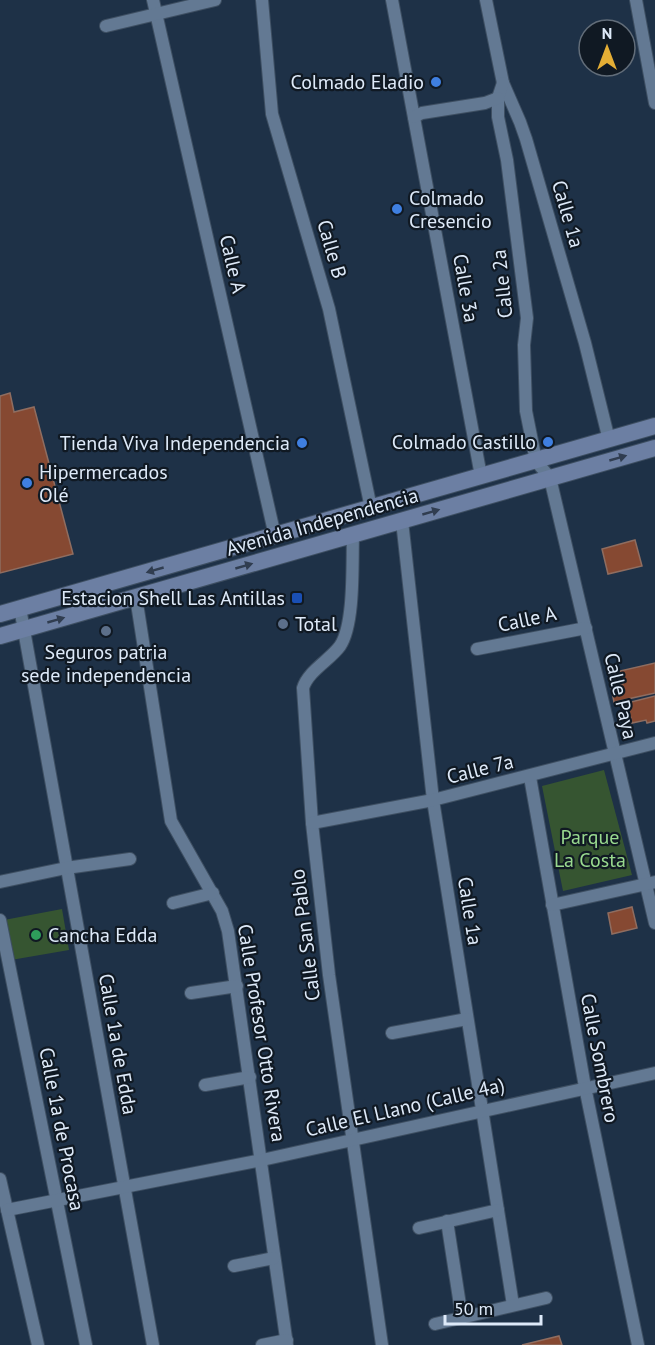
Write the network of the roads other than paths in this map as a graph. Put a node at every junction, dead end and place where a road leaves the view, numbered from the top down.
1 (153, 0) edge
2 (214, 0) edge
3 (262, 0) edge
4 (392, 0) edge
5 (486, 0) edge
6 (636, 0) edge
7 (156, 14) junction
8 (106, 26) dead end
9 (650, 46) edge
10 (503, 83) junction
11 (498, 98) junction
12 (655, 104) edge
13 (414, 117) junction
14 (655, 426) edge
15 (609, 440) junction
16 (655, 448) edge
17 (536, 461) junction
18 (481, 476) junction
19 (550, 478) junction
20 (372, 508) junction
21 (402, 521) junction
22 (303, 528) junction
23 (353, 535) junction
24 (275, 536) junction
25 (308, 547) junction
26 (193, 560) junction
27 (198, 579) junction
28 (136, 597) junction
29 (20, 608) junction
30 (0, 614) edge
31 (586, 628) junction
32 (24, 630) junction
33 (0, 636) edge
34 (477, 650) dead end
35 (655, 743) edge
36 (614, 755) junction
37 (530, 777) junction
38 (433, 800) junction
39 (312, 823) junction
40 (130, 859) dead end
41 (66, 868) junction
42 (0, 882) edge
43 (651, 883) edge
44 (213, 893) junction
45 (173, 903) dead end
46 (552, 905) junction
47 (0, 920) edge
48 (655, 923) edge
49 (237, 986) junction
50 (191, 993) dead end
51 (467, 1019) junction
52 (392, 1033) dead end
53 (655, 1072) edge
54 (250, 1077) junction
55 (205, 1085) dead end
56 (585, 1087) junction
57 (481, 1110) junction
58 (353, 1138) junction
59 (262, 1160) junction
60 (0, 1179) edge
61 (123, 1187) junction
62 (57, 1200) junction
63 (7, 1210) junction
64 (498, 1210) junction
65 (447, 1221) junction
66 (419, 1228) dead end
67 (274, 1258) junction
68 (234, 1266) dead end
69 (546, 1298) dead end
70 (513, 1305) junction
71 (462, 1318) junction
72 (435, 1324) dead end
73 (287, 1343) edge
74 (38, 1345) edge
75 (86, 1345) edge
76 (153, 1345) edge
77 (262, 1345) edge
78 (382, 1345) edge
79 (638, 1345) edge

1 - 7 street, Calle A
2 - 7 street
3 - 20 street, Calle B
4 - 13 street, Calle 3a
5 - 10 street, Calle 1a
6 - 9 street
7 - 8 street
7 - 24 street, Calle A
9 - 12 street
10 - 11 street, Calle 2a
10 - 15 street, Calle 1a
11 - 13 street
11 - 17 street, Calle 2a
13 - 18 street, Calle 3a
14 - 15 main road, Avenida Independencia
15 - 17 main road, Avenida Independencia
19 -> 16 main road, Avenida Independencia
17 - 18 main road, Avenida Independencia
17 - 19 street, Calle 2a
18 - 20 main road, Avenida Independencia
21 -> 19 main road, Avenida Independencia
19 - 31 street, Calle Paya
20 - 22 main road, Avenida Independencia
21 - 23 main road, Avenida Independencia
21 - 38 street, Calle 1a
22 - 24 main road, Avenida Independencia
22 - 25 main road
23 - 25 main road, Avenida Independencia
23 - 39 street, Calle San Pablo
24 - 26 main road, Avenida Independencia
27 -> 25 main road, Avenida Independencia
26 - 27 main road
26 -> 29 main road, Avenida Independencia
27 - 28 main road, Avenida Independencia
32 -> 28 main road, Avenida Independencia
28 - 44 street, Calle Profesor Otto Rivera
29 - 30 main road, Avenida Independencia
29 - 32 street, Calle 1a de Edda
31 - 34 street, Calle A
31 - 36 street, Calle Paya
32 - 33 main road, Avenida Independencia
32 - 41 street, Calle 1a de Edda
35 - 36 street, Calle 7a
36 - 37 street, Calle 7a
36 - 43 street, Calle Paya
37 - 38 street, Calle 7a
37 - 46 street, Calle Sombrero
38 - 39 street, Calle 7a
38 - 51 street, Calle 1a
39 - 58 street, Calle San Pablo
40 - 41 street
41 - 42 street
41 - 61 street, Calle 1a de Edda
43 - 46 street
43 - 48 street, Calle Paya
44 - 45 street
44 - 49 street, Calle Profesor Otto Rivera
46 - 56 street, Calle Sombrero
47 - 62 street, Calle 1a de Procasa
49 - 50 street
49 - 54 street, Calle Profesor Otto Rivera
51 - 52 street
51 - 57 street, Calle 1a
53 - 56 street, Calle El Llano (Calle 4a)
54 - 55 street
54 - 59 street, Calle Profesor Otto Rivera
56 - 57 street, Calle El Llano (Calle 4a)
56 - 79 street, Calle Sombrero
57 - 58 street, Calle El Llano (Calle 4a)
57 - 64 street, Calle 1a
58 - 59 street, Calle El Llano (Calle 4a)
58 - 78 street, Calle San Pablo
59 - 61 street, Calle El Llano (Calle 4a)
59 - 67 street, Calle Profesor Otto Rivera
60 - 63 street
61 - 62 street, Calle El Llano (Calle 4a)
61 - 76 street, Calle 1a de Edda
62 - 63 street, Calle El Llano (Calle 4a)
62 - 75 street, Calle 1a de Procasa
63 - 74 street
64 - 65 street
64 - 70 street, Calle 1a
65 - 66 street
65 - 71 street
67 - 68 street
67 - 73 street, Calle Profesor Otto Rivera
69 - 70 street
70 - 71 street
71 - 72 street
73 - 77 street

